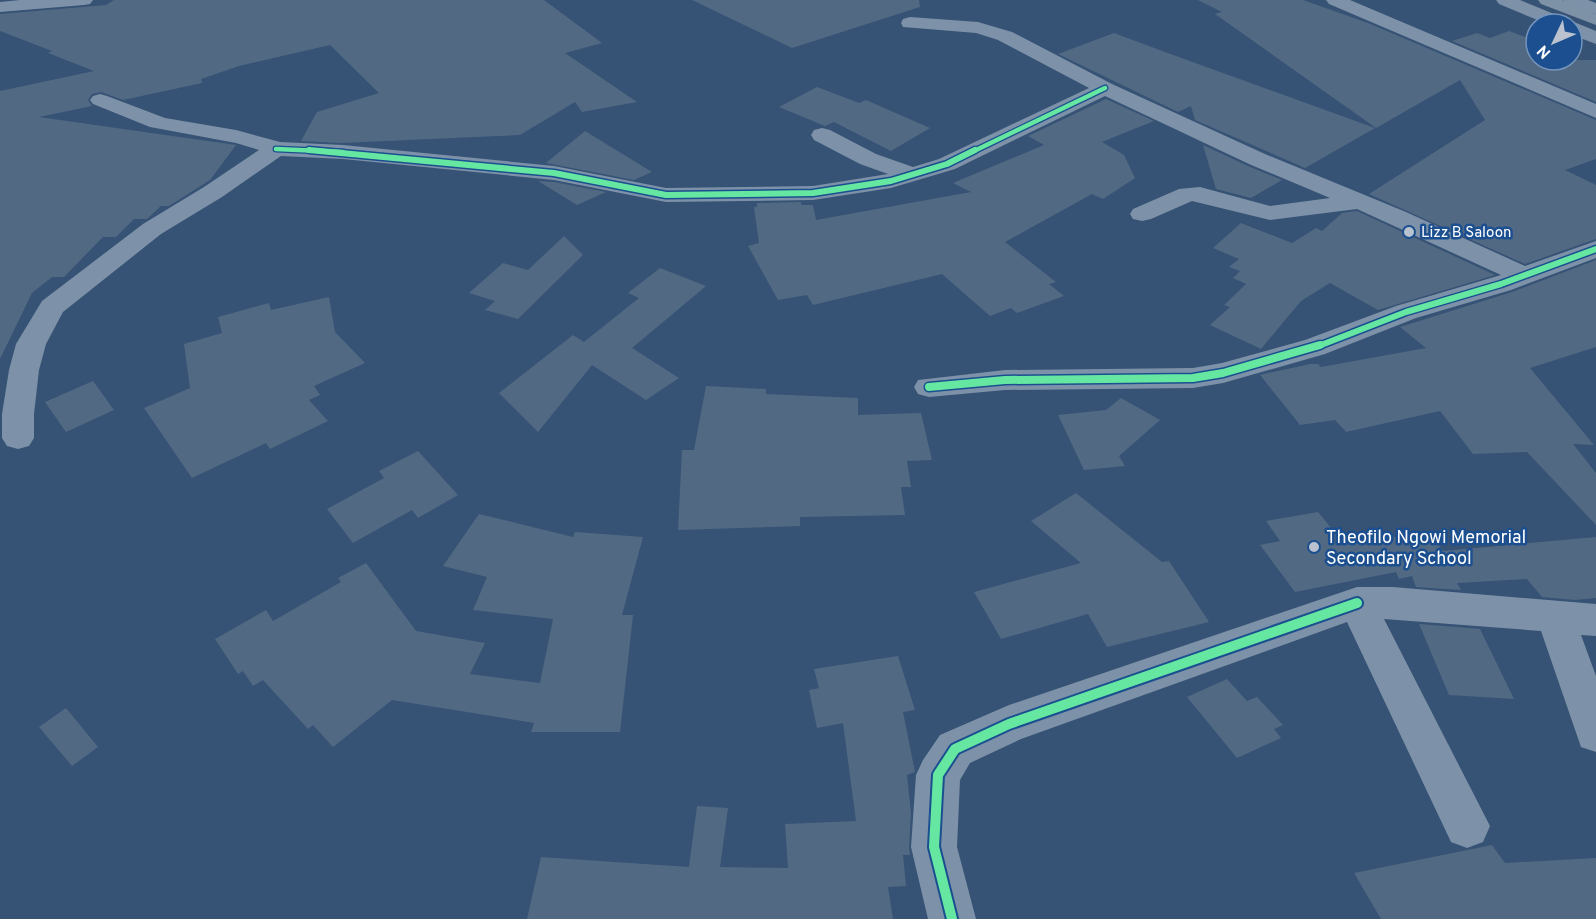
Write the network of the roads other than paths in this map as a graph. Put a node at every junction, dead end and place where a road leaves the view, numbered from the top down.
1 (84, 0) edge
2 (1335, 0) edge
3 (1505, 0) edge
4 (1547, 0) edge
5 (0, 7) edge
6 (1591, 7) edge
7 (1534, 12) edge
8 (910, 23) dead end
9 (1105, 88) junction
10 (100, 100) dead end
11 (1596, 112) edge
12 (822, 135) dead end
13 (276, 149) junction
14 (913, 175) junction
15 (1359, 201) junction
16 (1142, 214) dead end
17 (1596, 249) edge
18 (1524, 276) junction
19 (928, 387) dead end
20 (18, 438) dead end
21 (1358, 603) junction
22 (1555, 616) junction
23 (1596, 620) edge
24 (1596, 733) edge
25 (1467, 826) dead end
26 (952, 919) edge

1 - 5 street
2 - 11 street
3 - 7 street
4 - 6 highway
8 - 9 street
9 - 14 street
9 - 15 street
10 - 13 street
12 - 14 street
13 - 14 street
13 - 20 street
15 - 16 street
15 - 18 street
17 - 18 street
18 - 19 street
21 - 22 street
21 - 25 street
21 - 26 street
22 - 23 street
22 - 24 street

